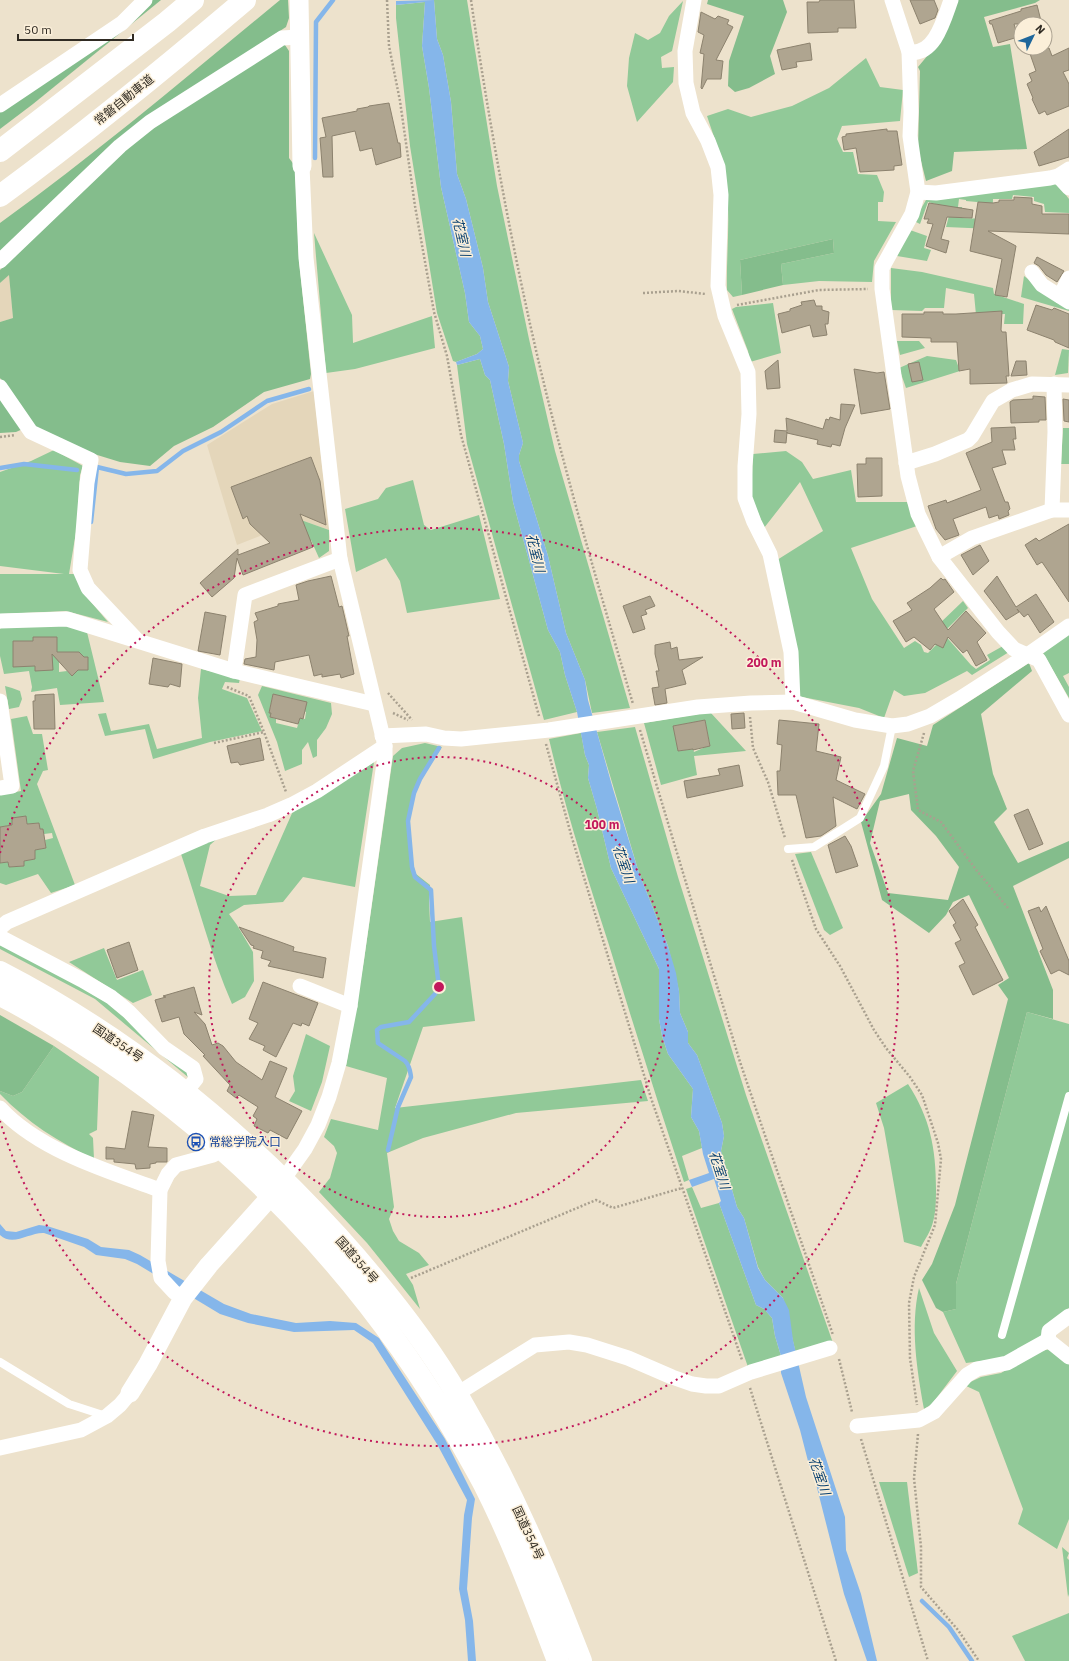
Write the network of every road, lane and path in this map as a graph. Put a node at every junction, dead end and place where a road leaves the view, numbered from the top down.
1 (145, 0) edge
2 (193, 0) edge
3 (245, 0) edge
4 (299, 0) edge
5 (387, 0) edge
6 (471, 0) edge
7 (694, 0) edge
8 (892, 0) edge
9 (952, 0) edge
10 (299, 36) junction
11 (909, 52) junction
12 (0, 105) edge
13 (0, 152) edge
14 (302, 166) joint
15 (1064, 172) edge
16 (1069, 188) edge
17 (918, 192) junction
18 (0, 196) edge
19 (0, 261) edge
20 (1032, 272) dead end
21 (1069, 278) edge
22 (882, 289) junction
23 (643, 293) dead end
24 (1064, 299) edge
25 (721, 301) junction
26 (1062, 385) edge
27 (0, 387) edge
28 (906, 463) junction
29 (1052, 510) junction
30 (1069, 510) edge
31 (939, 557) junction
32 (340, 559) junction
33 (0, 621) edge
34 (1069, 626) edge
35 (136, 639) junction
36 (1029, 654) junction
37 (234, 670) junction
38 (227, 687) dead end
39 (387, 692) dead end
40 (0, 701) edge
41 (793, 702) junction
42 (751, 703) junction
43 (374, 704) junction
44 (1069, 715) edge
45 (930, 716) junction
46 (632, 717) junction
47 (892, 726) junction
48 (546, 730) junction
49 (264, 732) junction
50 (383, 741) junction
51 (214, 743) dead end
52 (0, 788) edge
53 (291, 805) junction
54 (788, 849) junction
55 (1008, 908) dead end
56 (0, 928) edge
57 (0, 937) edge
58 (0, 972) edge
59 (300, 986) dead end
60 (0, 995) edge
61 (350, 1006) junction
62 (1069, 1096) edge
63 (180, 1100) junction
64 (0, 1108) edge
65 (229, 1141) junction
66 (278, 1187) junction
67 (682, 1188) junction
68 (160, 1190) junction
69 (411, 1278) dead end
70 (183, 1298) junction
71 (1069, 1316) edge
72 (1002, 1335) dead end
73 (1048, 1340) junction
74 (834, 1347) junction
75 (1069, 1357) edge
76 (0, 1362) edge
77 (748, 1373) junction
78 (130, 1393) joint
79 (448, 1400) junction
80 (107, 1416) junction
81 (919, 1420) junction
82 (857, 1426) junction
83 (0, 1448) edge
84 (558, 1661) edge
85 (581, 1661) edge
86 (836, 1661) edge
87 (928, 1661) edge
88 (979, 1661) edge

1 - 12 street
2 - 13 highway
3 - 18 highway, 常磐自動車道
4 - 10 street
5 - 48 path
6 - 46 path
7 - 25 street
8 - 11 street
9 - 11 street
10 - 14 street
10 - 19 street
11 - 17 street
14 - 32 street
15 - 16 street
15 - 17 street
17 - 22 street
20 - 24 street
21 - 24 street
22 - 25 path
22 - 28 street
23 - 25 path
25 - 41 street
26 - 28 street
26 - 29 street
27 - 35 street
28 - 31 street
29 - 30 street
29 - 31 street
31 - 36 street
32 - 37 street
32 - 43 street
33 - 35 street
34 - 36 street
35 - 37 street
36 - 44 street
36 - 45 street
37 - 43 street
38 - 49 path
39 - 43 path
40 - 52 street
41 - 42 street
41 - 47 street
42 - 46 street
42 - 54 path
43 - 50 street
45 - 47 street
45 - 55 path
46 - 48 street
46 - 74 path
47 - 54 lane
48 - 50 street
48 - 67 path
49 - 51 path
49 - 53 path
50 - 53 street
50 - 61 street
53 - 56 street
54 - 81 path
57 - 63 street
58 - 63 highway, 国道354号
59 - 61 street
60 - 63 highway, 国道354号
61 - 66 street
62 - 72 lane
63 - 65 highway, 国道354号
64 - 68 street
65 - 66 highway, 国道354号
65 - 68 street
66 - 70 street
66 - 79 highway, 国道354号
67 - 69 path
67 - 77 path
68 - 70 street
70 - 78 street
71 - 73 street
73 - 75 street
73 - 81 street
74 - 77 street
74 - 82 path
76 - 80 lane
77 - 79 street
77 - 86 path
78 - 80 street
79 - 84 highway, 国道354号
79 - 85 highway, 国道354号
80 - 83 street
81 - 82 street
81 - 88 path
82 - 87 path

